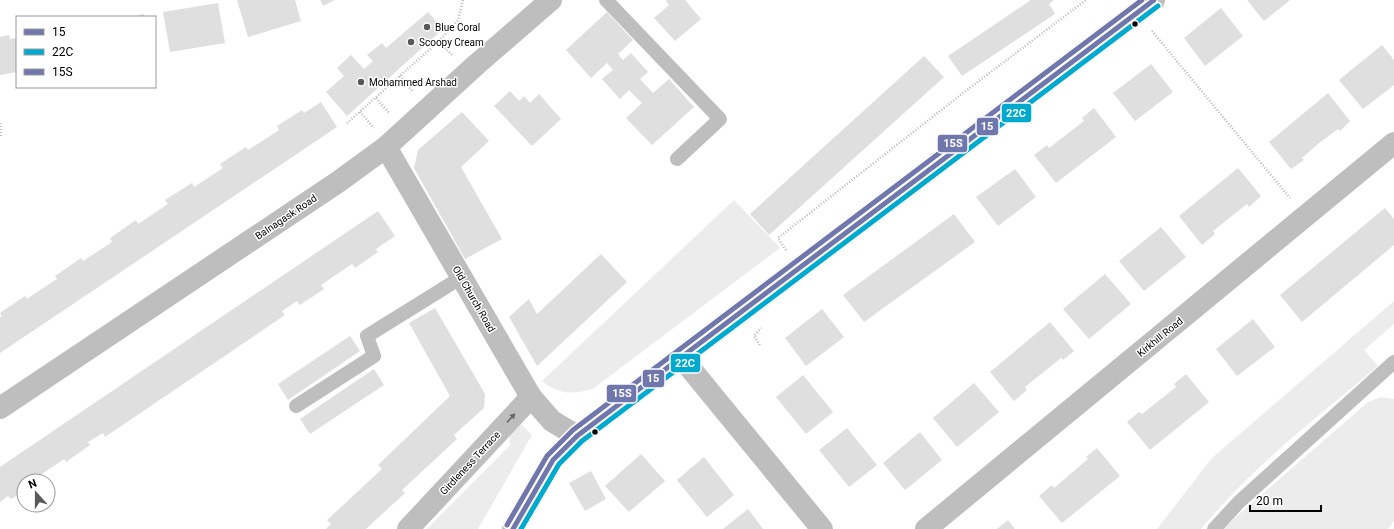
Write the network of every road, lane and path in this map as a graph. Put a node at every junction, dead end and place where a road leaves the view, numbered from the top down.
1 (463, 0) edge
2 (606, 0) edge
3 (1086, 0) edge
4 (544, 2) edge
5 (1146, 7) edge
6 (438, 42) junction
7 (452, 56) dead end
8 (400, 76) junction
9 (413, 92) dead end
10 (376, 98) junction
11 (360, 112) junction
12 (389, 114) dead end
13 (0, 123) edge
14 (347, 123) dead end
15 (374, 128) dead end
16 (0, 137) edge
17 (1394, 144) edge
18 (386, 147) junction
19 (677, 159) dead end
20 (1306, 217) junction
21 (799, 268) junction
22 (462, 277) junction
23 (681, 357) junction
24 (1394, 362) edge
25 (531, 397) junction
26 (296, 406) dead end
27 (0, 408) edge
28 (577, 436) junction
29 (408, 529) edge
30 (512, 529) edge
31 (822, 529) edge
32 (926, 529) edge
33 (1214, 529) edge

1 - 6 path
2 - 19 lane
3 - 21 path
4 - 18 street, Balnagask Road
5 - 20 path
5 - 21 street
6 - 7 path
6 - 8 path
8 - 9 path
8 - 10 path
10 - 11 path
10 - 12 path
11 - 14 path
11 - 15 path
13 - 16 path
17 - 20 street, Kirkhill Road
18 - 22 street, Old Church Road
18 - 27 street, Balnagask Road
20 - 32 street, Kirkhill Road
21 - 23 street
22 - 25 street, Old Church Road
22 - 26 lane
23 - 28 street
23 - 31 street
24 - 33 lane
25 - 28 street, Old Church Road
29 -> 25 street, Girdleness Terrace
28 - 30 street

